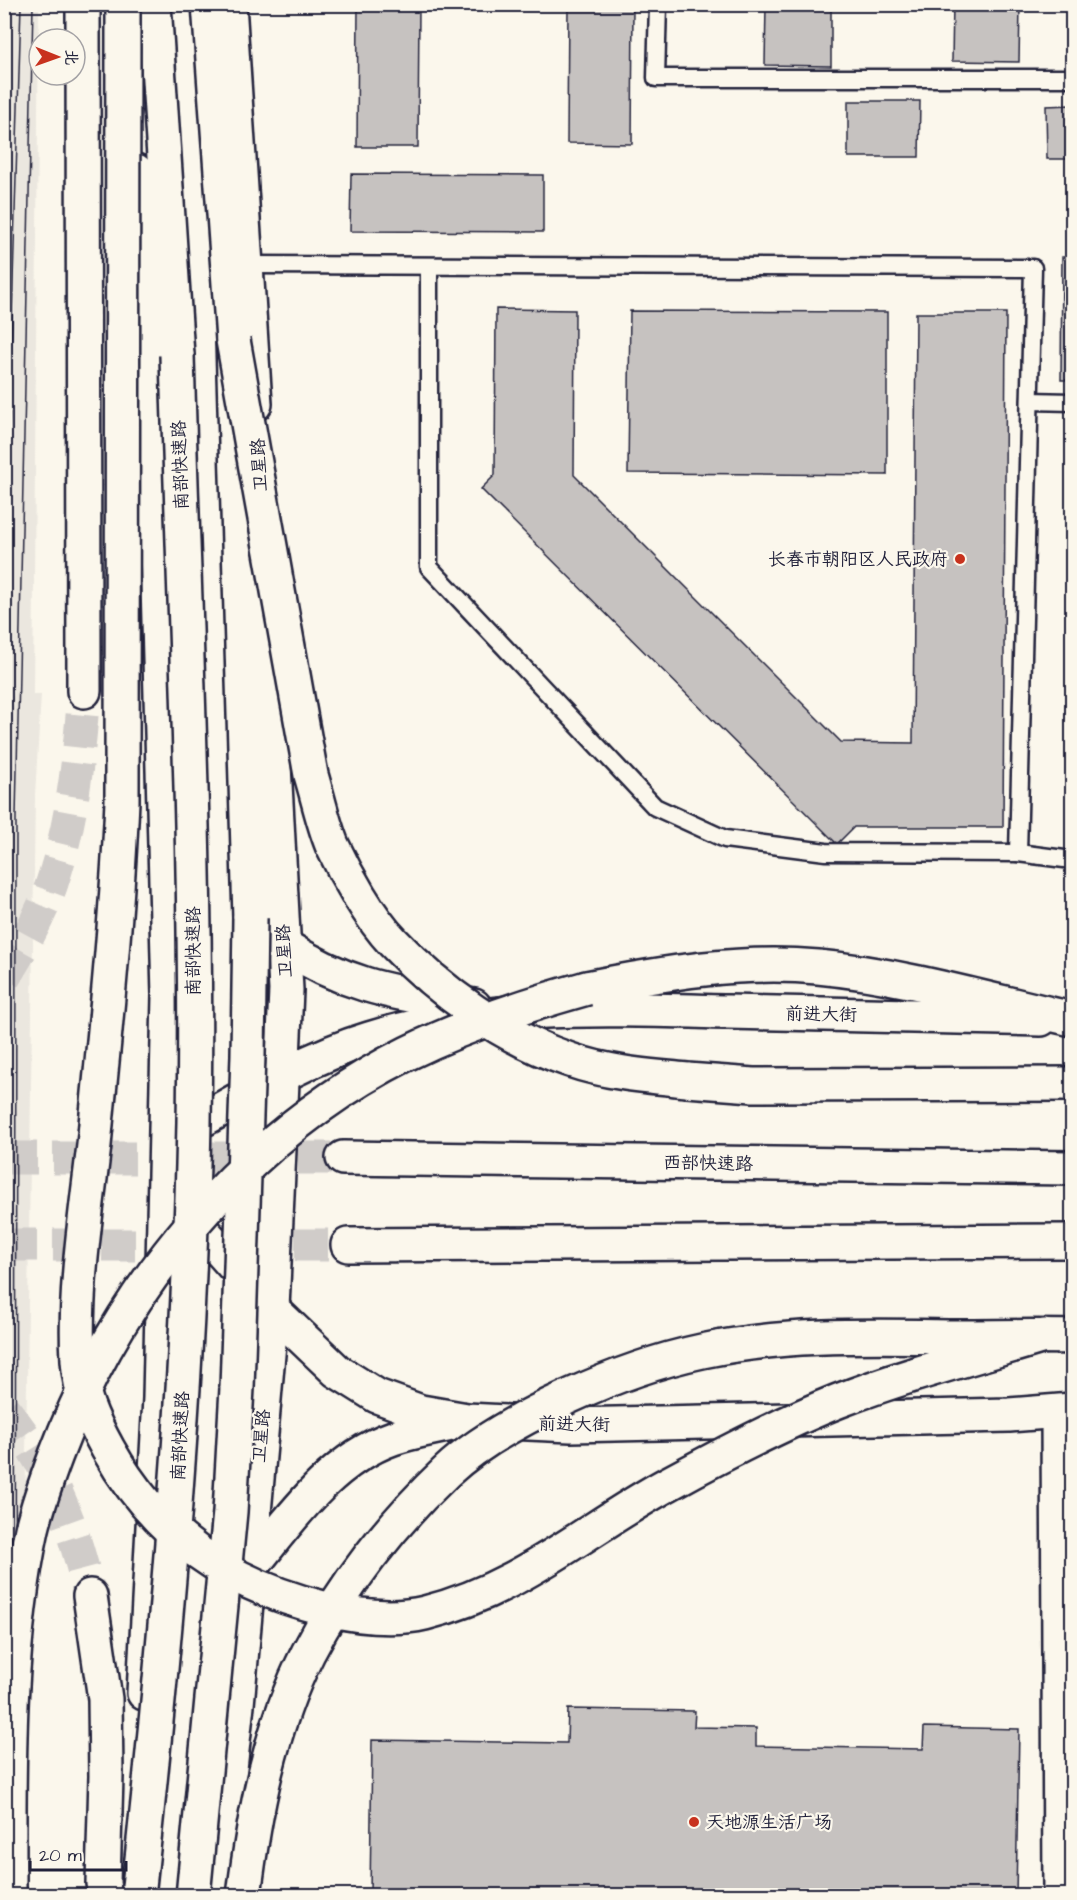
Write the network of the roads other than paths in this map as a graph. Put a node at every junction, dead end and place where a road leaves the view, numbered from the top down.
1 (83, 4) edge
2 (123, 4) edge
3 (154, 4) edge
4 (209, 4) edge
5 (229, 4) edge
6 (658, 4) edge
7 (1072, 78) edge
8 (248, 265) junction
9 (429, 267) junction
10 (233, 340) junction
11 (1030, 401) junction
12 (1072, 402) edge
13 (84, 691) tunnel mouth
14 (1018, 853) junction
15 (1072, 860) edge
16 (284, 945) junction
17 (520, 1014) junction
18 (1072, 1020) edge
19 (282, 1077) junction
20 (1072, 1084) edge
21 (166, 1141) junction
22 (343, 1158) tunnel mouth
23 (1072, 1168) edge
24 (164, 1189) junction
25 (1072, 1241) edge
26 (348, 1245) tunnel mouth
27 (272, 1309) junction
28 (1058, 1336) edge
29 (1065, 1411) edge
30 (467, 1420) junction
31 (249, 1570) junction
32 (90, 1596) tunnel mouth
33 (9, 1896) edge
34 (105, 1896) edge
35 (133, 1896) edge
36 (138, 1896) edge
37 (193, 1896) edge
38 (216, 1896) edge
39 (244, 1896) edge
40 (1060, 1896) edge

1 - 13 main road
2 - 21 main road
2 - 28 main road, bridge
3 - 36 main road, 南部快速路, bridge
4 - 10 main road
5 - 8 main road, 卫星路
6 - 7 lane
8 - 9 lane
8 - 16 main road, 卫星路
9 - 11 lane
9 - 14 lane
10 - 20 main road, bridge
10 - 37 main road, bridge
11 - 12 lane
11 - 14 lane
14 - 15 lane
16 - 17 main road
16 - 19 main road, 卫星路
17 - 18 main road, 前进大街
17 - 19 main road, 前进大街
18 - 33 main road, bridge
19 - 21 main road, 前进大街
19 - 27 main road, 卫星路
21 - 24 main road
22 - 23 main road, 西部快速路
24 - 27 main road, 前进大街
24 - 35 main road
25 - 26 main road
27 - 30 main road, 前进大街
27 - 31 main road, 卫星路
28 - 39 main road, bridge
29 - 30 main road, 前进大街
29 - 40 main road
30 - 31 main road
31 - 38 main road, 卫星路
32 - 34 main road

